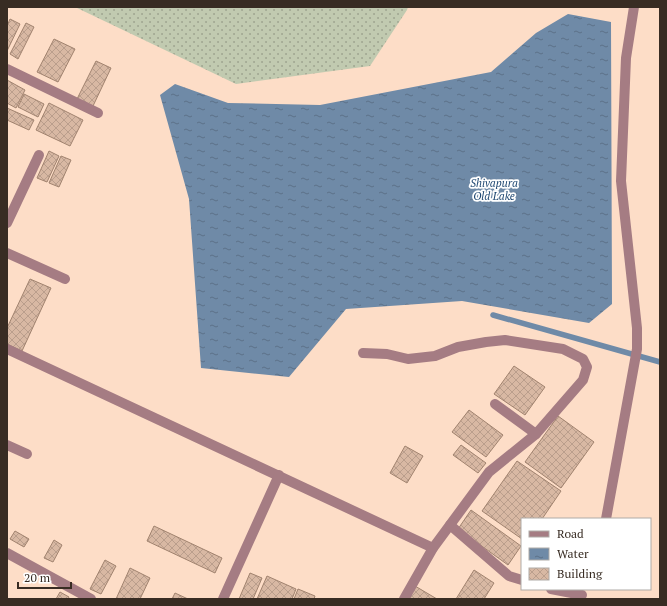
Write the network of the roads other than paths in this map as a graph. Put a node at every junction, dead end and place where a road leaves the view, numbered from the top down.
1 (634, 7) edge
2 (7, 69) edge
3 (98, 113) dead end
4 (39, 155) dead end
5 (7, 223) edge
6 (7, 253) edge
7 (65, 279) dead end
8 (7, 349) edge
9 (363, 353) dead end
10 (495, 404) dead end
11 (536, 434) junction
12 (7, 445) edge
13 (27, 454) dead end
14 (279, 476) junction
15 (606, 518) edge
16 (450, 525) junction
17 (433, 548) junction
18 (7, 553) edge
19 (521, 580) edge
20 (557, 590) edge
21 (582, 594) edge
22 (91, 599) edge
23 (223, 599) edge
24 (404, 599) edge

1 - 15 street
2 - 3 street
4 - 5 street
6 - 7 street
8 - 14 street
9 - 11 street
10 - 11 street
11 - 16 street
12 - 13 street
14 - 17 street
14 - 23 street
16 - 17 street
16 - 19 street
17 - 24 street
18 - 22 street
20 - 21 street

